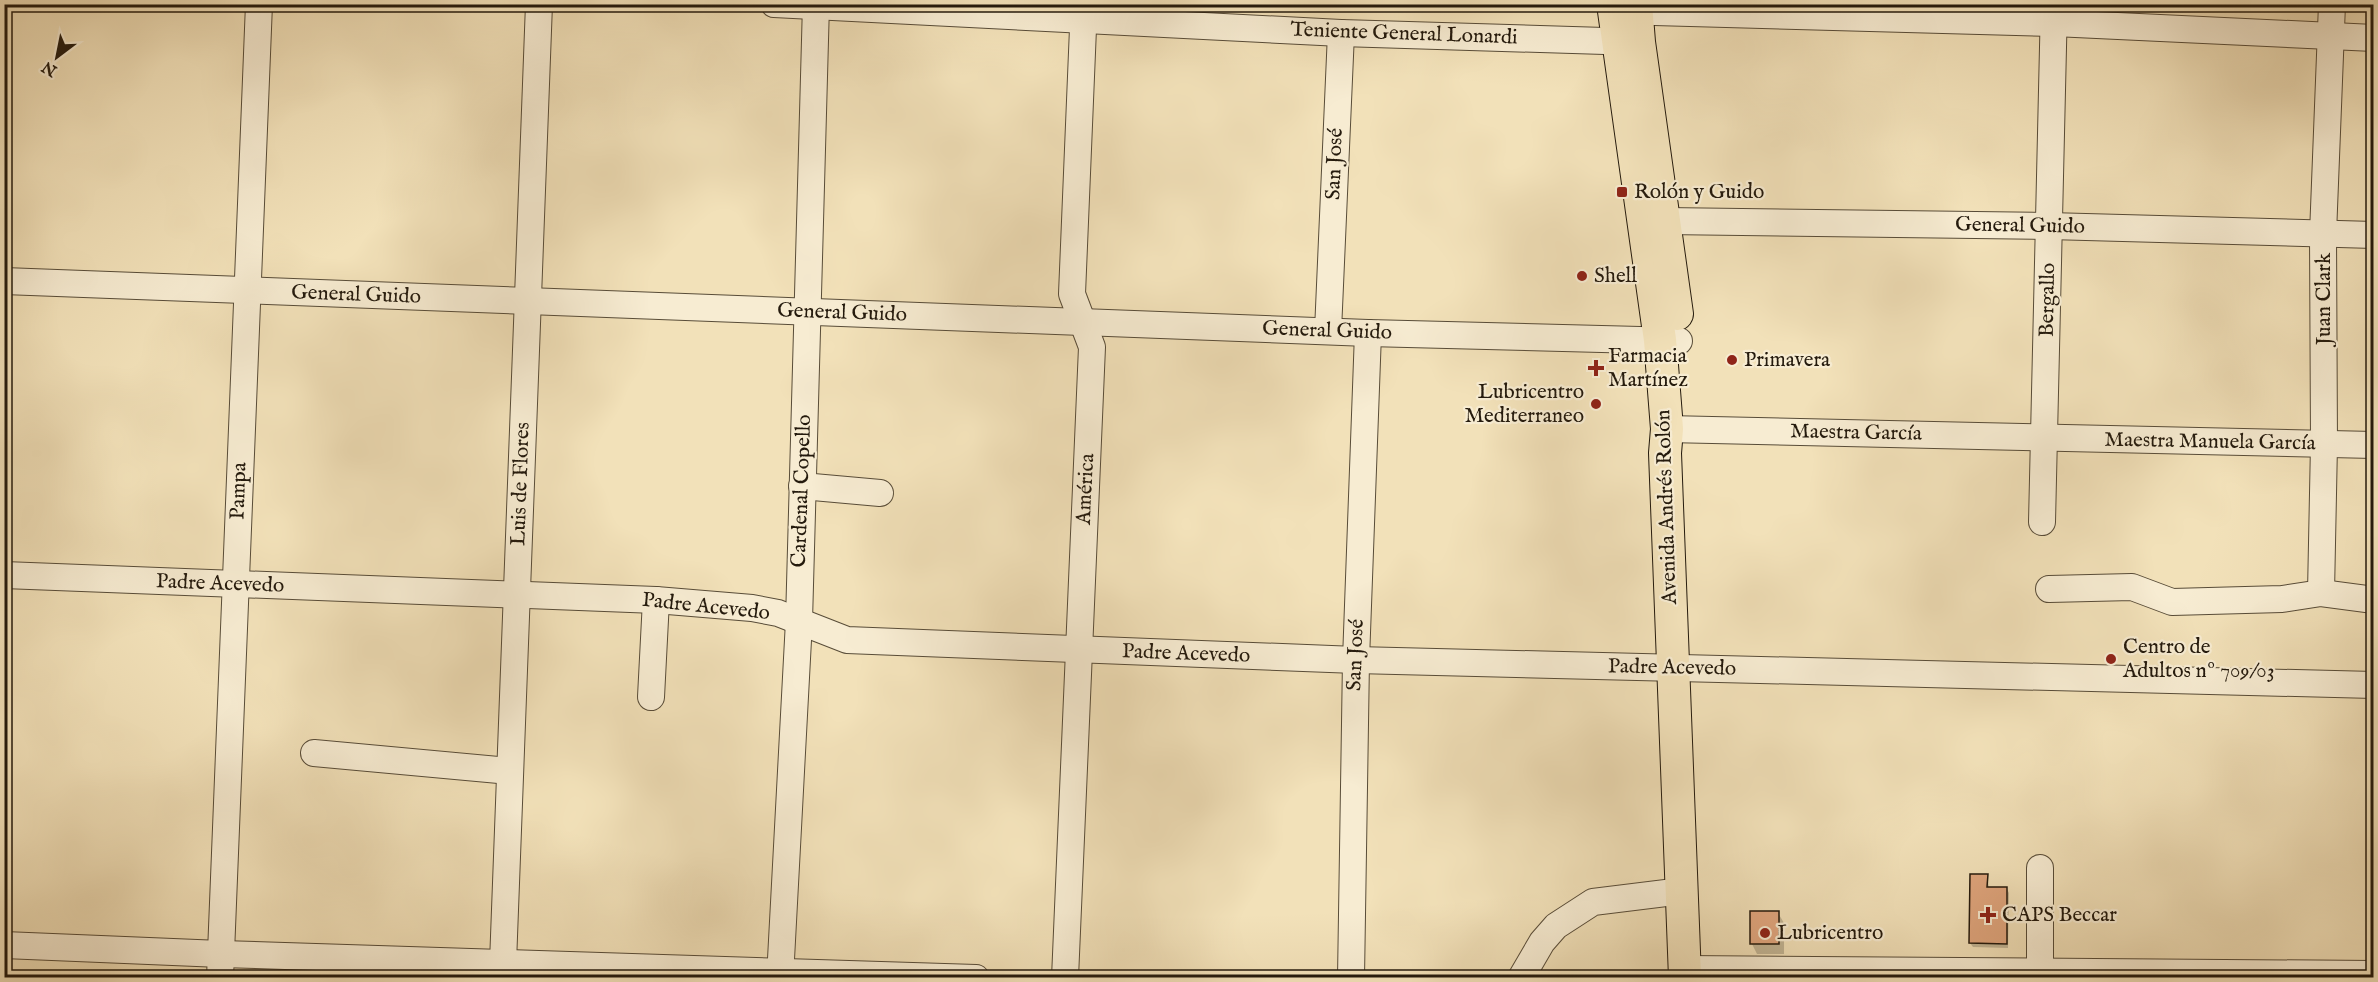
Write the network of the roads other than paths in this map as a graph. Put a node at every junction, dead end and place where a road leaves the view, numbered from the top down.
1 (259, 4) edge
2 (538, 4) edge
3 (774, 4) edge
4 (2332, 4) edge
5 (816, 6) edge
6 (1084, 13) edge
7 (2054, 14) edge
8 (1626, 19) edge
9 (1341, 33) junction
10 (2331, 36) junction
11 (2373, 38) edge
12 (1665, 221) junction
13 (2049, 226) junction
14 (2324, 234) junction
15 (2373, 235) edge
16 (4, 281) edge
17 (247, 291) junction
18 (527, 301) junction
19 (807, 312) junction
20 (1084, 322) junction
21 (1328, 332) junction
22 (1368, 333) junction
23 (1670, 341) junction
24 (1676, 429) junction
25 (2046, 438) junction
26 (2324, 444) junction
27 (2373, 446) edge
28 (802, 486) junction
29 (880, 493) dead end
30 (2042, 522) dead end
31 (4, 575) edge
32 (235, 584) junction
33 (2049, 589) dead end
34 (2321, 593) junction
35 (516, 595) junction
36 (656, 600) junction
37 (2373, 600) edge
38 (799, 621) junction
39 (1078, 650) junction
40 (1356, 660) junction
41 (1680, 668) junction
42 (2373, 685) edge
43 (651, 697) dead end
44 (314, 753) dead end
45 (510, 771) junction
46 (2040, 868) dead end
47 (1682, 891) junction
48 (4, 945) edge
49 (502, 963) junction
50 (220, 966) edge
51 (2040, 972) junction
52 (1694, 973) edge
53 (780, 974) edge
54 (2373, 974) edge
55 (976, 978) edge
56 (1065, 978) edge
57 (1351, 978) edge
58 (1521, 978) edge

1 - 17 street, Pampa
2 - 18 street, Luis de Flores
3 - 5 street, Teniente General Lonardi
4 - 10 street, Juan Clark
5 - 6 street, Teniente General Lonardi
5 - 19 street, Cardenal Copello
6 - 9 street, Teniente General Lonardi
6 - 20 street, América
7 - 8 street, Teniente General Lonardi
7 - 10 street, Teniente General Lonardi
7 - 13 street, Bergallo
8 - 9 street, Teniente General Lonardi
8 - 12 main road, Avenida Andrés Rolón
8 - 23 main road, Avenida Andrés Rolón
9 - 21 street, San José
10 - 11 street, Teniente General Lonardi
10 - 14 street, Juan Clark
12 - 13 street, General Guido
12 - 23 main road, Avenida Andrés Rolón
13 - 14 street, General Guido
13 - 25 street, Bergallo
14 - 15 street, General Guido
14 - 26 street, Juan Clark
16 - 17 street, General Guido
17 - 18 street, General Guido
17 - 32 street, Pampa
18 - 19 street, General Guido
18 - 35 street, Luis de Flores
19 - 20 street, General Guido
19 - 28 street, Cardenal Copello
20 - 21 street, General Guido
20 - 39 street, América
21 - 22 street, General Guido
22 - 23 street, General Guido
22 - 40 street, San José
23 - 24 main road, Avenida Andrés Rolón
24 - 25 street, Maestra García
24 - 41 main road, Avenida Andrés Rolón
25 - 26 street, Maestra Manuela García
25 - 30 street, Bergallo
26 - 27 street, Maestra Manuela García
26 - 34 street, Juan Clark
28 - 29 street
28 - 38 street, Cardenal Copello
31 - 32 street, Padre Acevedo
32 - 35 street, Padre Acevedo
32 - 50 street, Pampa
33 - 34 street
34 - 37 street
35 - 36 street, Padre Acevedo
35 - 45 street, Luis de Flores
36 - 38 street, Padre Acevedo
36 - 43 street
38 - 39 street, Padre Acevedo
38 - 53 street, Cardenal Copello
39 - 40 street, Padre Acevedo
39 - 56 street, América
40 - 41 street, Padre Acevedo
40 - 57 street, San José
41 - 42 street, Padre Acevedo
41 - 47 main road, Avenida Andrés Rolón
41 - 52 main road, Avenida Andrés Rolón
44 - 45 street
45 - 49 street, Luis de Flores
46 - 51 street
47 - 52 main road, Avenida Andrés Rolón
47 - 58 street
48 - 50 street
49 - 50 street
49 - 53 street
51 - 52 street
51 - 54 street
53 - 55 street

